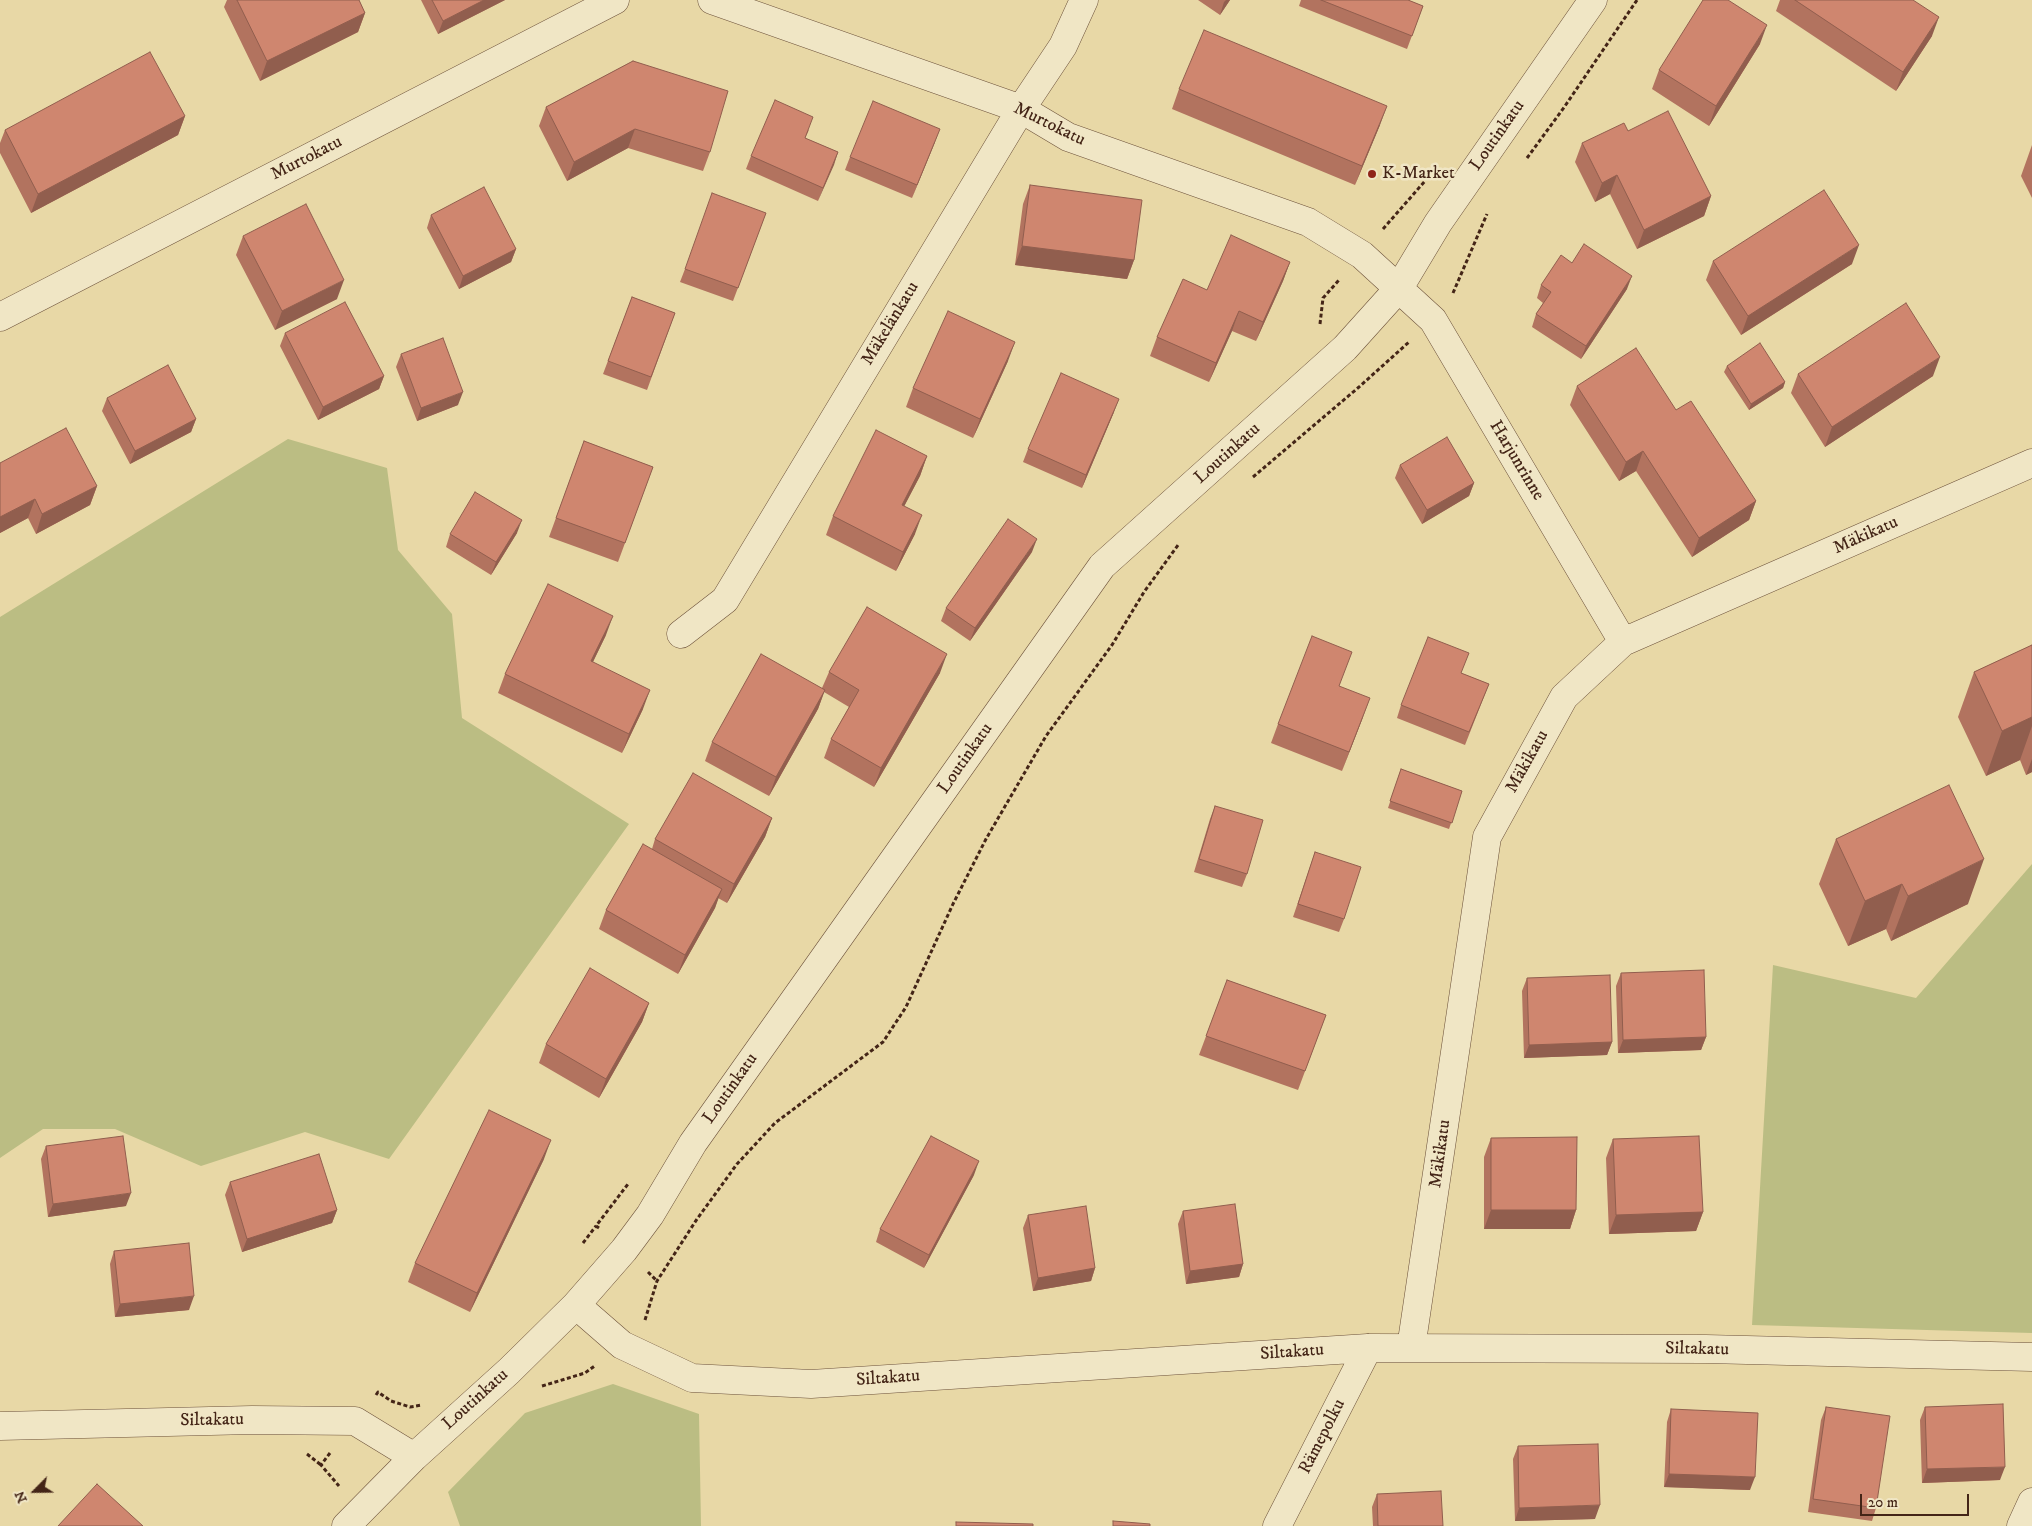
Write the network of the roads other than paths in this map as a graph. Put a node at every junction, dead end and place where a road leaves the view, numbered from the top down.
1 (615, 0) edge
2 (712, 0) edge
3 (1084, 0) edge
4 (1593, 0) edge
5 (1021, 109) junction
6 (1399, 288) junction
7 (0, 318) edge
8 (2032, 462) edge
9 (681, 634) dead end
10 (1623, 642) junction
11 (576, 1304) junction
12 (1368, 1348) junction
13 (1410, 1348) junction
14 (2032, 1357) edge
15 (0, 1426) edge
16 (414, 1457) junction
17 (2032, 1502) edge
18 (354, 1518) edge
19 (1277, 1526) edge
20 (2022, 1526) edge

1 - 7 street, Murtokatu
2 - 5 street, Murtokatu
3 - 5 street, Mäkelänkatu
4 - 6 street, Loutinkatu
5 - 6 street, Murtokatu
5 - 9 street, Mäkelänkatu
6 - 10 street, Harjunrinne
6 - 11 street, Loutinkatu
8 - 10 street, Mäkikatu
10 - 13 street, Mäkikatu
11 - 12 street, Siltakatu
11 - 16 street, Loutinkatu
12 - 13 street, Siltakatu
12 - 19 street, Rämepolku
13 - 14 street, Siltakatu
15 - 16 street, Siltakatu
16 - 18 street, Loutinkatu
17 - 20 street

